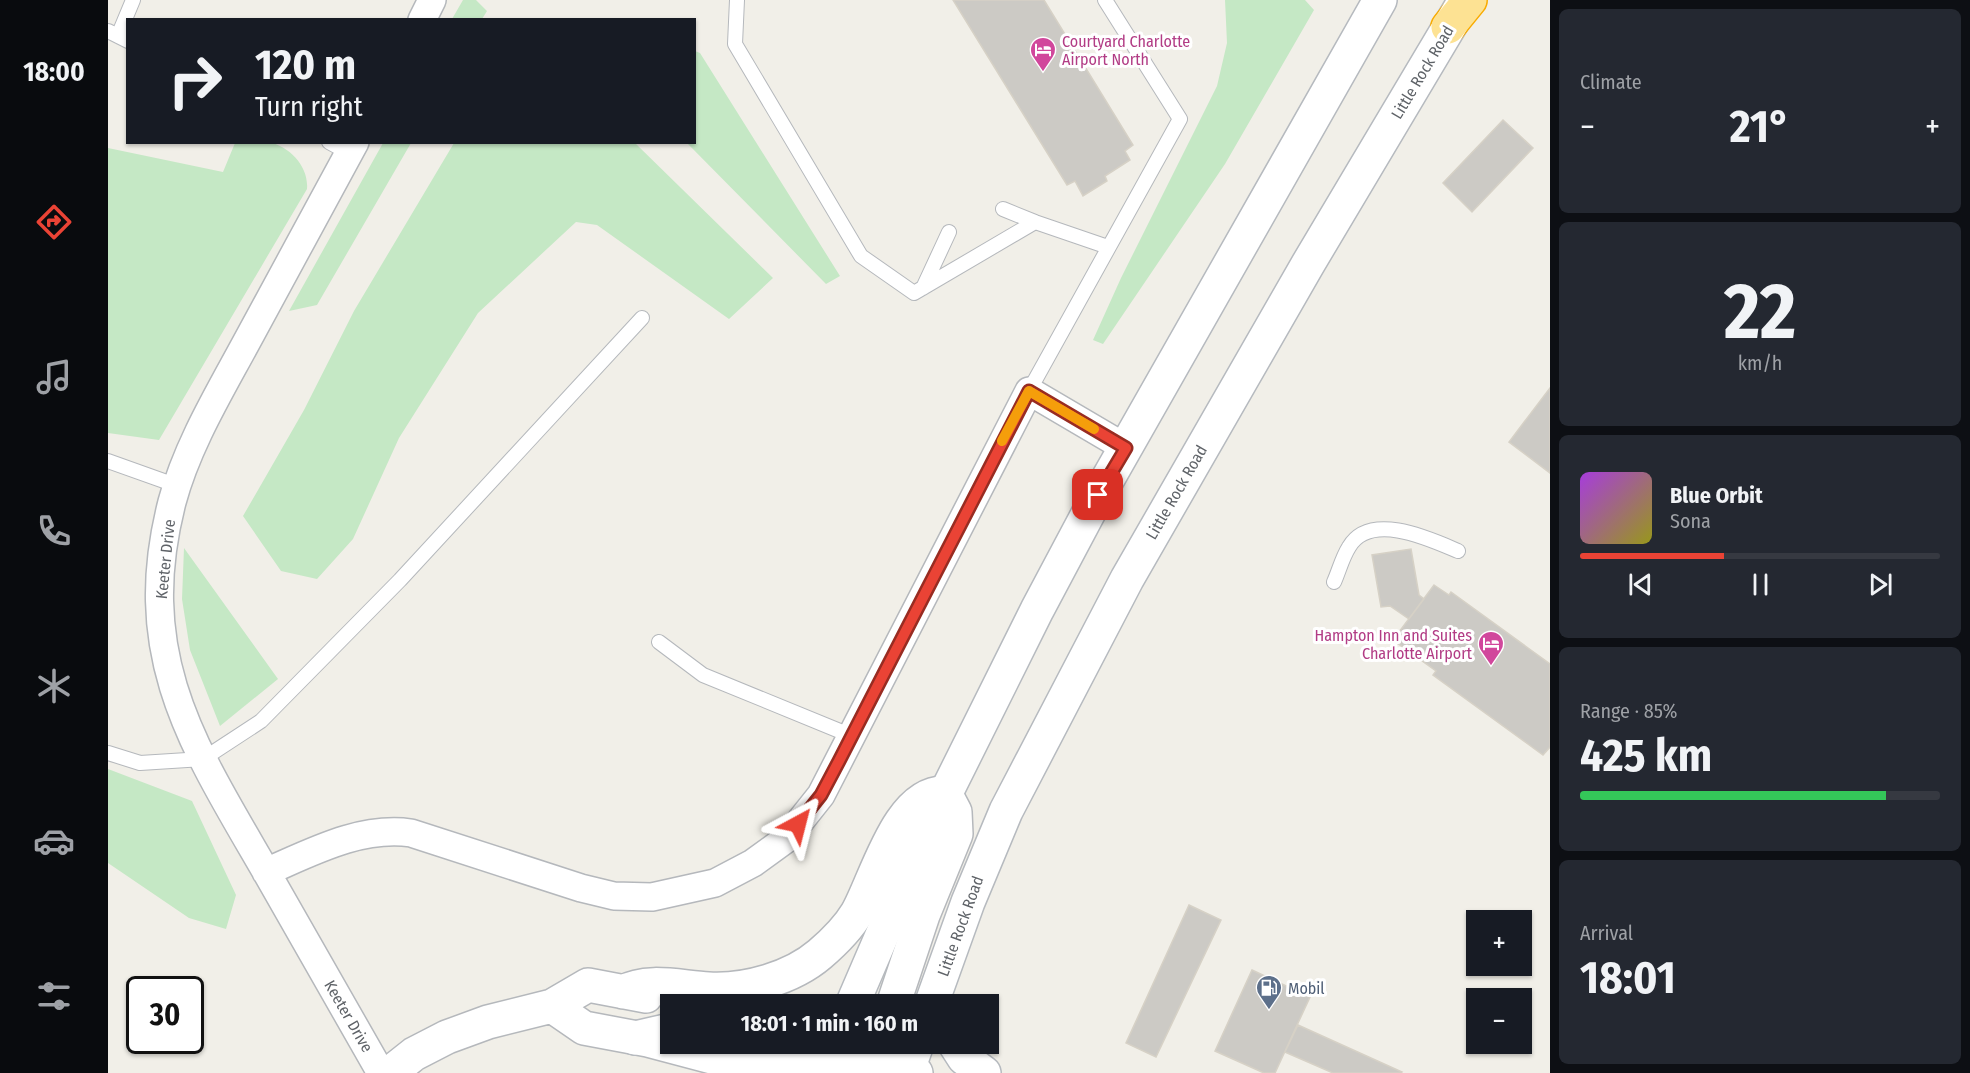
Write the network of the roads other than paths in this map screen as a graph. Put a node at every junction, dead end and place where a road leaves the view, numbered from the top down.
1 (133, 0) edge
2 (432, 0) edge
3 (737, 0) edge
4 (1105, 0) edge
5 (1380, 0) edge
6 (1470, 0) edge
7 (1457, 13) edge
8 (423, 18) edge
9 (118, 36) edge
10 (344, 146) edge
11 (1003, 209) dead end
12 (1035, 222) junction
13 (949, 232) dead end
14 (1108, 248) junction
15 (923, 288) junction
16 (642, 318) dead end
17 (1029, 391) junction
18 (1126, 448) junction
19 (108, 461) edge
20 (178, 486) junction
21 (1458, 551) dead end
22 (1334, 582) dead end
23 (659, 642) dead end
24 (852, 736) junction
25 (108, 753) edge
26 (203, 759) junction
27 (945, 793) junction
28 (266, 872) junction
29 (954, 942) junction
30 (624, 992) junction
31 (857, 994) edge
32 (897, 994) edge
33 (935, 994) edge
34 (951, 994) edge
35 (660, 998) edge
36 (552, 1006) junction
37 (660, 1032) edge
38 (635, 1038) junction
39 (810, 1054) edge
40 (961, 1054) edge
41 (870, 1062) edge
42 (381, 1073) edge
43 (390, 1073) edge
44 (772, 1073) edge
45 (984, 1073) edge

1 - 9 lane
2 - 8 street
3 - 15 lane
4 - 14 lane
5 - 18 main road
6 - 7 highway
7 - 29 main road, Little Rock Road
10 - 20 street, Keeter Drive
11 - 12 lane
12 - 14 lane
12 - 15 lane
13 - 15 lane
14 - 17 lane
16 - 26 lane
17 - 18 street
17 - 24 street
18 - 27 main road
19 - 20 lane
20 - 26 street, Keeter Drive
21 - 22 lane
23 - 24 lane
24 - 28 street
25 - 26 lane
26 - 28 street, Keeter Drive
27 - 30 main road
27 - 31 main road
27 - 32 main road
28 - 42 street, Keeter Drive
29 - 33 main road, Little Rock Road
29 - 34 main road
30 - 35 main road
30 - 36 main road
36 - 38 main road
36 - 43 main road
37 - 38 main road
38 - 44 main road
39 - 41 main road
40 - 45 main road

